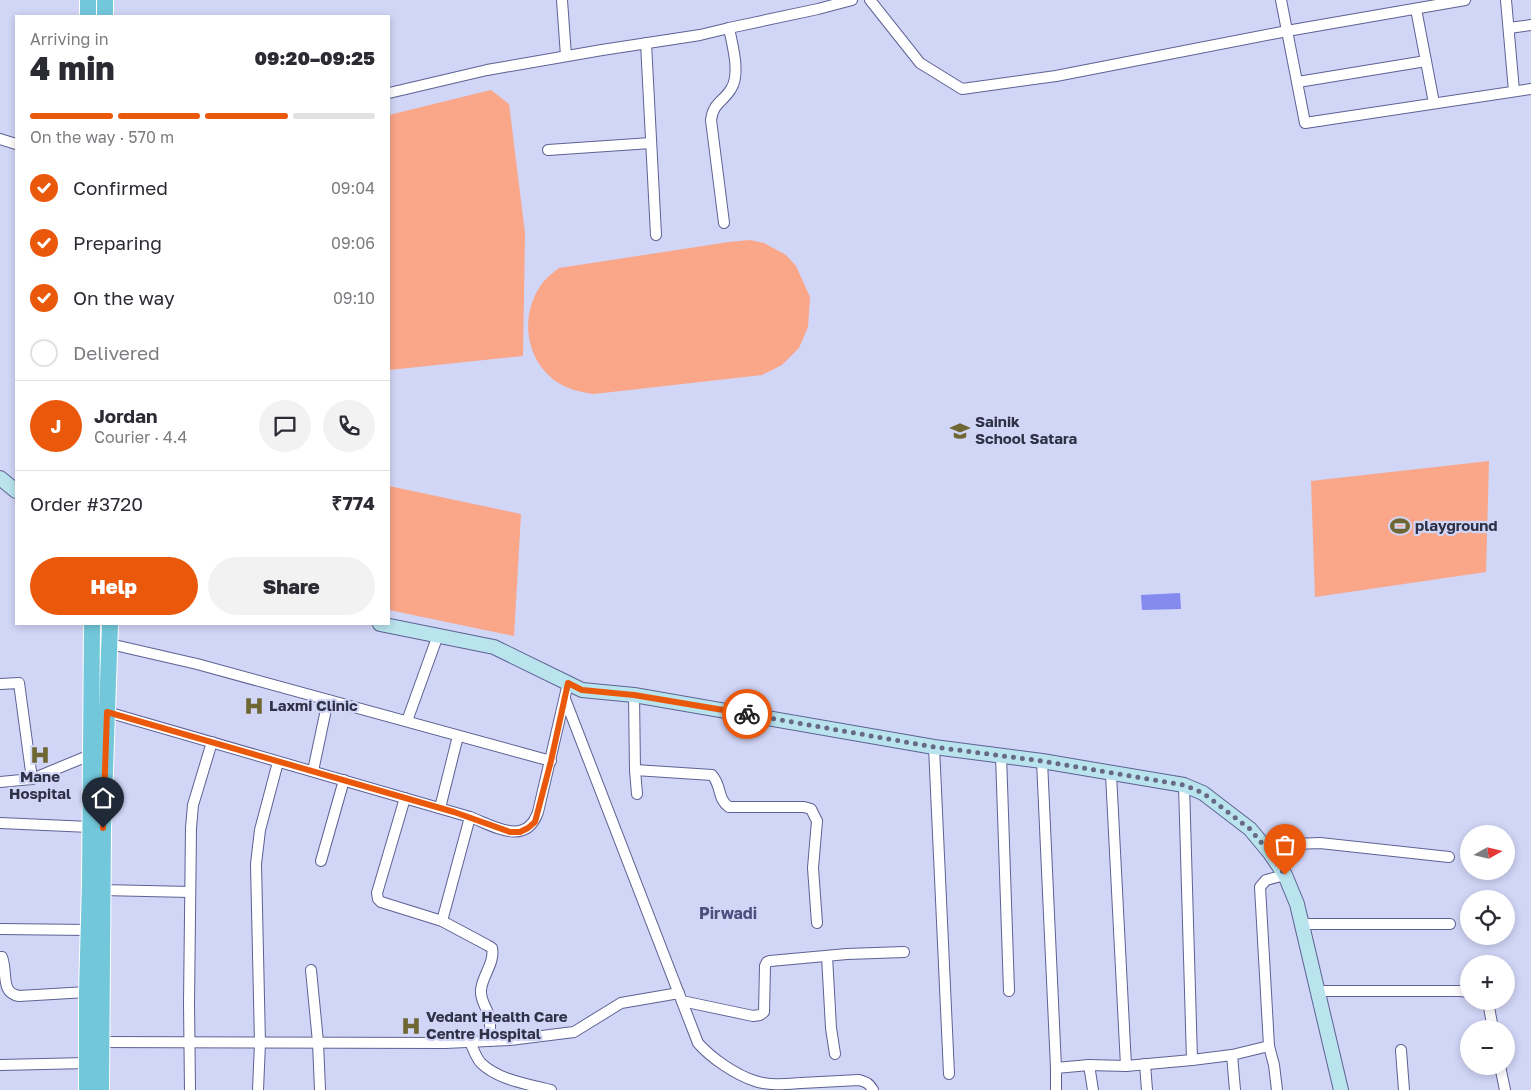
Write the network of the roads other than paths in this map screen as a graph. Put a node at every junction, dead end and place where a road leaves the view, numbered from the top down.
1 (88, 0) edge
2 (105, 0) edge
3 (562, 0) edge
4 (852, 0) edge
5 (870, 0) edge
6 (1281, 0) edge
7 (1465, 0) edge
8 (1506, 0) edge
9 (1416, 10) junction
10 (88, 15) edge
11 (105, 15) edge
12 (1531, 25) edge
13 (729, 28) junction
14 (1509, 28) junction
15 (1286, 31) junction
16 (646, 43) junction
17 (566, 56) junction
18 (1426, 61) junction
19 (1298, 82) junction
20 (1531, 88) edge
21 (1514, 91) junction
22 (390, 93) edge
23 (1434, 103) junction
24 (0, 139) edge
25 (651, 143) junction
26 (15, 144) edge
27 (548, 150) dead end
28 (724, 223) dead end
29 (656, 234) dead end
30 (0, 478) edge
31 (15, 490) edge
32 (92, 625) edge
33 (110, 625) edge
34 (385, 625) edge
35 (438, 636) junction
36 (110, 644) junction
37 (568, 683) junction
38 (0, 684) edge
39 (634, 695) junction
40 (565, 698) junction
41 (328, 700) junction
42 (107, 712) junction
43 (407, 722) junction
44 (458, 736) junction
45 (212, 742) junction
46 (934, 747) junction
47 (90, 755) junction
48 (1001, 756) junction
49 (551, 761) junction
50 (1042, 761) junction
51 (278, 762) junction
52 (635, 770) junction
53 (313, 771) junction
54 (1111, 774) junction
55 (32, 779) junction
56 (344, 780) junction
57 (0, 782) edge
58 (1184, 785) junction
59 (637, 794) dead end
60 (405, 798) junction
61 (440, 808) junction
62 (470, 817) junction
63 (0, 822) edge
64 (90, 827) junction
65 (1270, 853) junction
66 (1449, 857) dead end
67 (321, 861) dead end
68 (1285, 875) junction
69 (102, 890) junction
70 (190, 892) junction
71 (442, 921) junction
72 (817, 923) dead end
73 (1302, 924) junction
74 (1450, 924) dead end
75 (0, 929) edge
76 (89, 930) junction
77 (904, 952) dead end
78 (0, 956) edge
79 (827, 956) junction
80 (311, 970) dead end
81 (1009, 991) dead end
82 (1318, 991) junction
83 (1460, 991) edge
84 (87, 992) junction
85 (681, 997) junction
86 (490, 1041) junction
87 (94, 1042) junction
88 (189, 1042) junction
89 (318, 1042) junction
90 (470, 1042) junction
91 (260, 1043) junction
92 (1269, 1046) junction
93 (1401, 1050) dead end
94 (835, 1054) dead end
95 (1232, 1055) junction
96 (1192, 1060) junction
97 (87, 1063) junction
98 (1144, 1064) junction
99 (0, 1065) edge
100 (1089, 1065) junction
101 (1126, 1066) junction
102 (1056, 1068) junction
103 (949, 1074) dead end
104 (1502, 1075) edge
105 (788, 1087) edge
106 (87, 1090) edge
107 (101, 1090) edge
108 (190, 1090) edge
109 (258, 1090) edge
110 (320, 1090) edge
111 (551, 1090) edge
112 (872, 1090) edge
113 (1056, 1090) edge
114 (1093, 1090) edge
115 (1147, 1090) edge
116 (1234, 1090) edge
117 (1277, 1090) edge
118 (1341, 1090) edge
119 (1404, 1090) edge
120 (1505, 1090) edge

1 - 10 main road
2 - 11 main road
3 - 17 street
4 - 13 street
5 - 15 street
6 - 15 street
7 - 9 street
8 - 14 street
9 - 15 street
9 - 18 street
12 - 14 street
13 - 16 street
13 - 28 street
14 - 21 street
15 - 19 street
16 - 17 street
16 - 25 street
17 - 22 street
18 - 19 street
18 - 23 street
19 - 23 street
20 - 21 street
21 - 23 street
24 - 26 street
25 - 27 street
25 - 29 street
30 - 31 street
32 - 47 main road
33 - 36 main road
34 - 35 street
35 - 37 street
35 - 43 street
36 - 41 street
36 - 42 main road
37 - 39 street
37 - 40 street
38 - 55 street
39 - 46 street
39 - 52 street
40 - 49 street
40 - 85 street
41 - 43 street
41 - 53 street
42 - 45 street
42 - 69 main road
43 - 44 street
44 - 49 street
44 - 61 street
45 - 51 street
45 - 70 street
46 - 48 street
46 - 103 street
47 - 55 street
47 - 64 main road
48 - 50 street
48 - 81 street
49 - 62 street
50 - 54 street
50 - 102 street
51 - 53 street
51 - 91 street
52 - 59 street
52 - 72 street
53 - 56 street
54 - 58 street
54 - 101 street
55 - 57 street
56 - 60 street
56 - 67 street
58 - 65 street
58 - 96 street
60 - 61 street
60 - 71 street
61 - 62 street
62 - 71 street
63 - 64 street
64 - 76 main road
65 - 66 street
65 - 68 street
68 - 73 street
68 - 92 street
69 - 70 street
69 - 87 main road
70 - 88 street
71 - 86 street
73 - 74 street
73 - 82 street
75 - 76 street
76 - 84 main road
77 - 79 street
78 - 84 street
79 - 85 street
79 - 94 street
80 - 89 street
82 - 83 street
82 - 118 street
84 - 87 main road
85 - 86 street
85 - 105 street
86 - 90 street
87 - 88 street
87 - 97 main road
87 - 107 main road
88 - 91 street
88 - 108 street
89 - 90 street
89 - 91 street
89 - 110 street
90 - 111 street
91 - 109 street
92 - 95 street
92 - 117 street
93 - 119 street
95 - 96 street
95 - 116 street
96 - 98 street
97 - 99 street
97 - 106 main road
98 - 101 street
98 - 115 street
100 - 101 street
100 - 102 street
100 - 114 street
102 - 113 street
104 - 120 street
105 - 112 street

